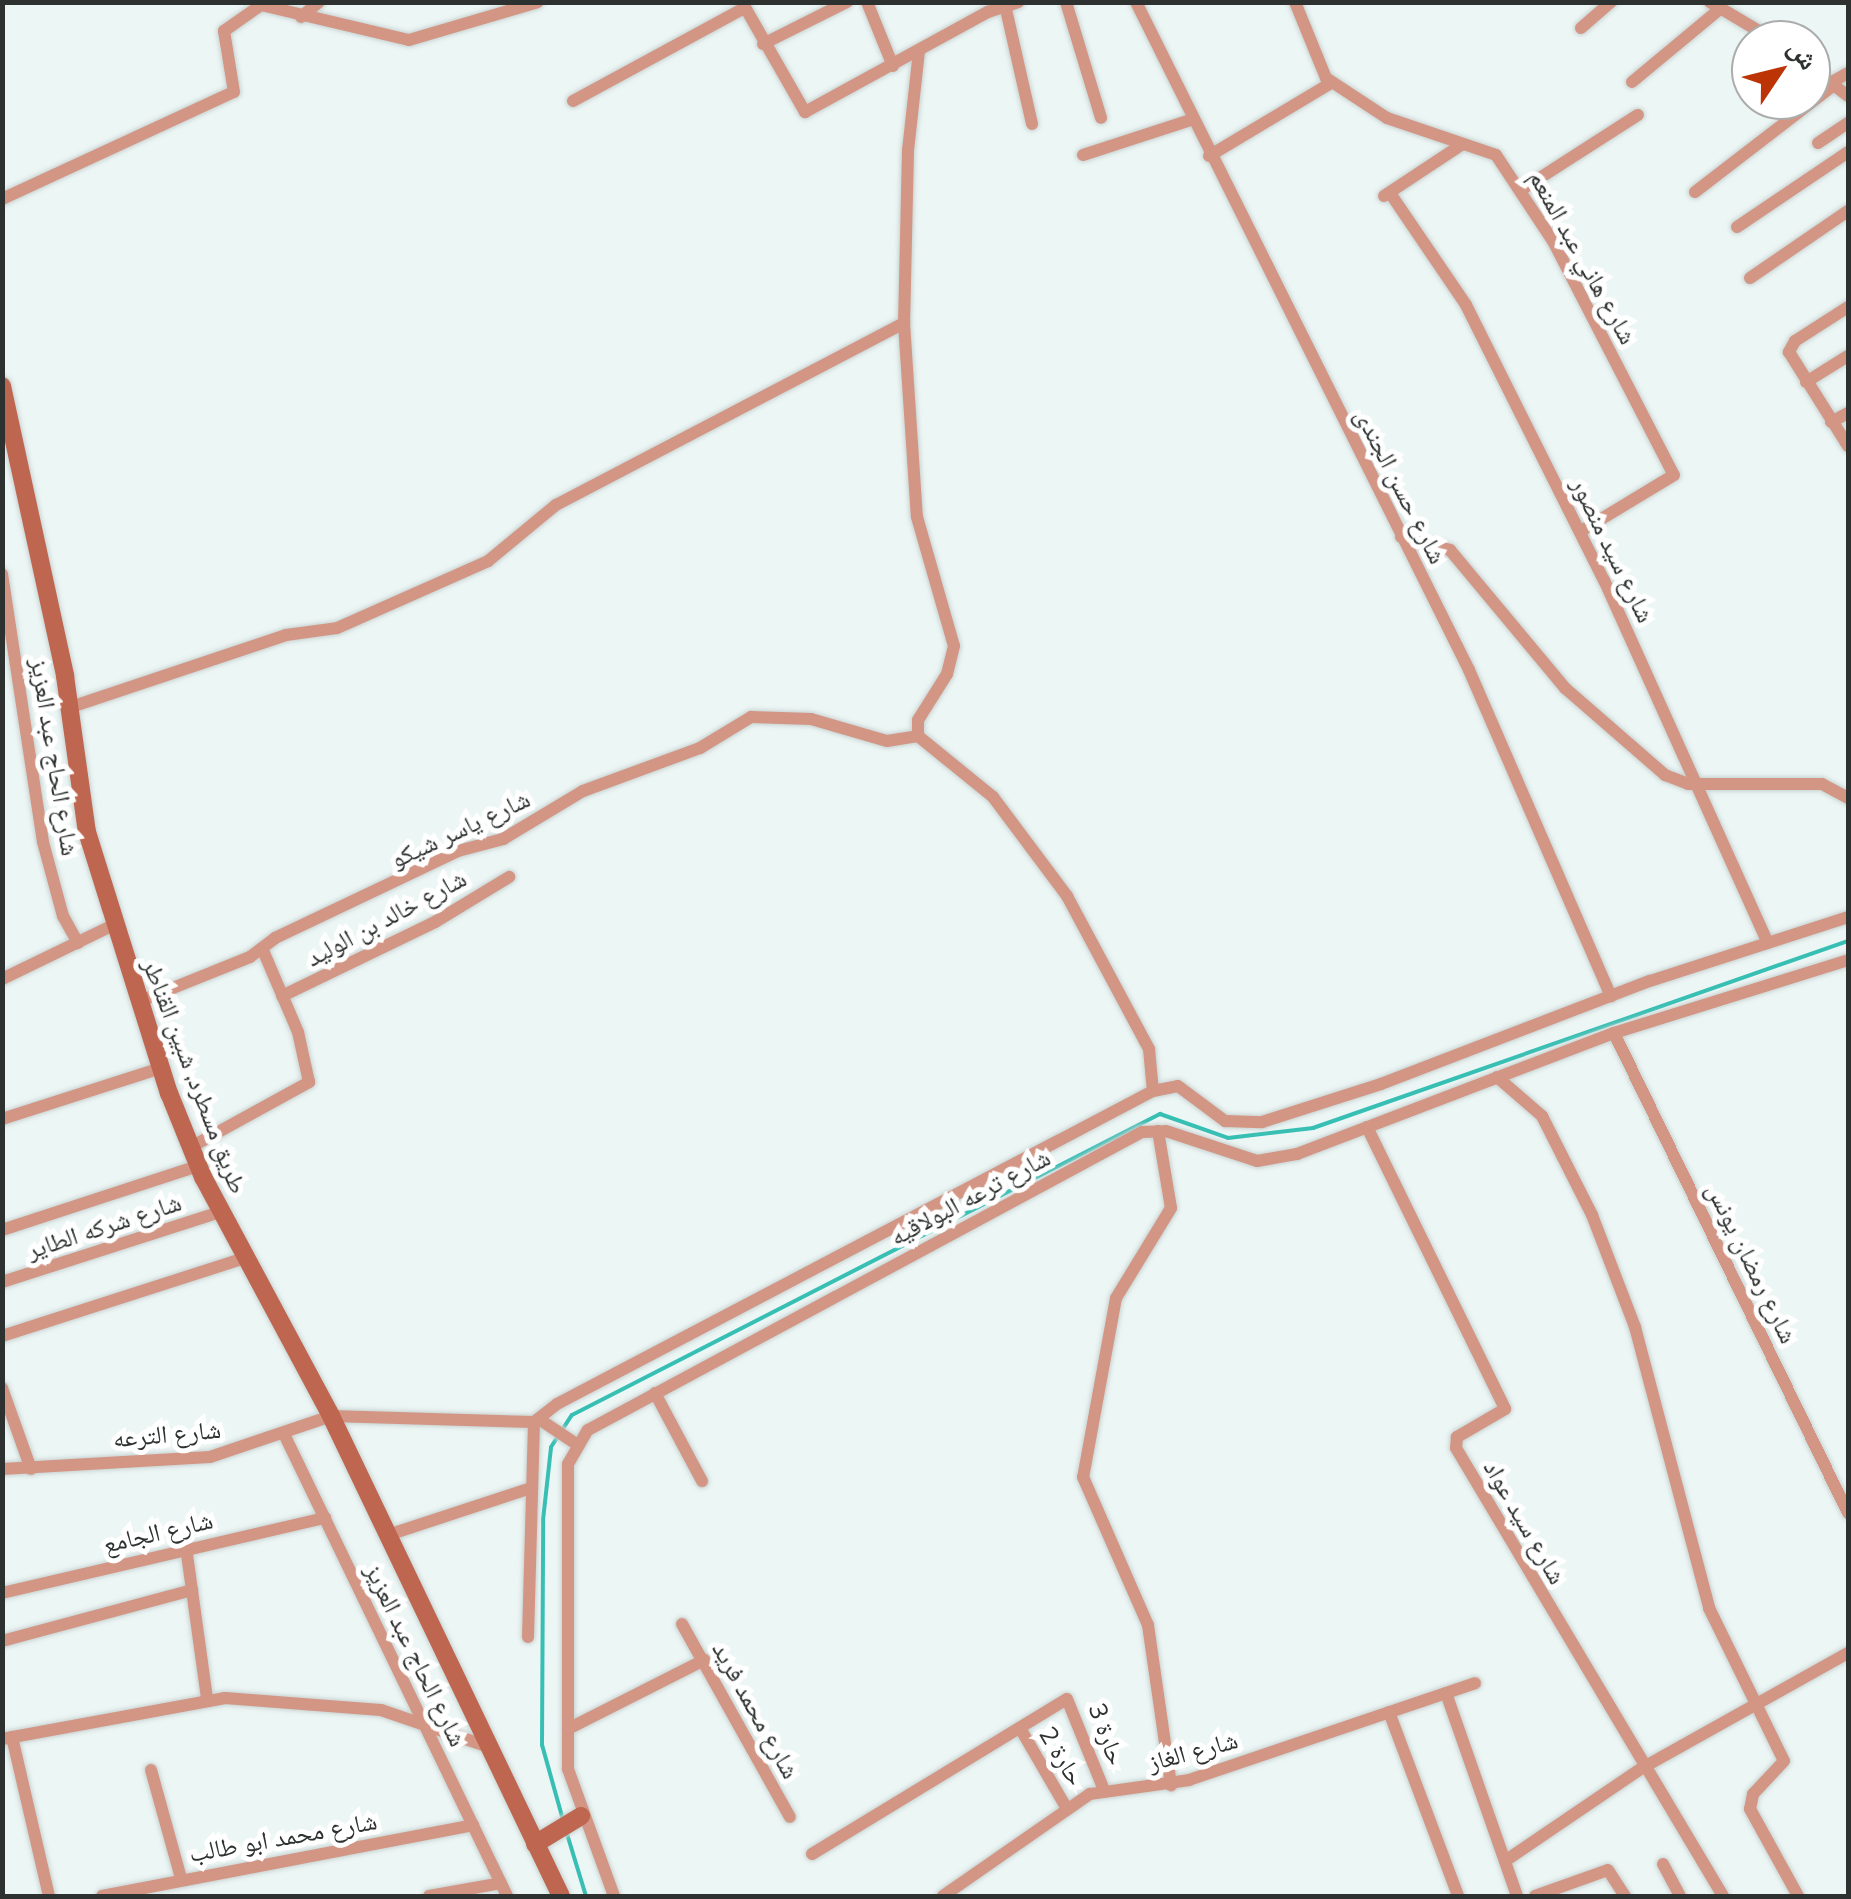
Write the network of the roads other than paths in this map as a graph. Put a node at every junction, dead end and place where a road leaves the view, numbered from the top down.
1 (319, 2) edge
2 (538, 2) edge
3 (847, 2) edge
4 (867, 2) edge
5 (1066, 2) edge
6 (1136, 2) edge
7 (1296, 2) edge
8 (1611, 2) edge
9 (1012, 4) edge
10 (743, 6) edge
11 (1715, 6) edge
12 (819, 8) edge
13 (301, 18) junction
14 (1739, 20) edge
15 (1581, 28) dead end
16 (763, 44) junction
17 (919, 51) junction
18 (893, 66) junction
19 (1848, 73) edge
20 (1632, 82) dead end
21 (1331, 83) junction
22 (1832, 84) junction
23 (1848, 96) edge
24 (572, 101) dead end
25 (1638, 115) dead end
26 (1101, 118) dead end
27 (1191, 120) junction
28 (1848, 123) edge
29 (1032, 124) dead end
30 (1818, 143) dead end
31 (1462, 145) junction
32 (1848, 152) edge
33 (1083, 155) dead end
34 (1209, 156) junction
35 (1522, 190) junction
36 (1695, 192) dead end
37 (2, 199) edge
38 (1848, 211) edge
39 (1737, 227) dead end
40 (1750, 278) dead end
41 (1848, 307) edge
42 (904, 323) junction
43 (1848, 356) edge
44 (1806, 382) junction
45 (2, 386) edge
46 (1848, 413) edge
47 (1831, 422) junction
48 (1848, 446) edge
49 (1580, 532) junction
50 (1401, 537) junction
51 (2, 574) edge
52 (70, 707) junction
53 (918, 736) junction
54 (1697, 784) junction
55 (1848, 798) edge
56 (509, 877) dead end
57 (1848, 917) edge
58 (109, 927) junction
59 (82, 941) junction
60 (1768, 942) junction
61 (262, 948) junction
62 (1848, 960) edge
63 (2, 979) edge
64 (282, 996) junction
65 (1611, 996) junction
66 (138, 1002) junction
67 (1614, 1033) junction
68 (161, 1068) junction
69 (1498, 1077) junction
70 (1154, 1091) junction
71 (2, 1119) edge
72 (1366, 1127) junction
73 (1158, 1131) junction
74 (191, 1147) junction
75 (198, 1166) junction
76 (220, 1212) junction
77 (2, 1230) edge
78 (245, 1258) junction
79 (2, 1282) edge
80 (2, 1336) edge
81 (2, 1388) edge
82 (655, 1394) junction
83 (324, 1418) junction
84 (540, 1422) junction
85 (290, 1432) junction
86 (571, 1441) junction
87 (31, 1468) junction
88 (2, 1469) edge
89 (702, 1480) dead end
90 (531, 1488) junction
91 (1848, 1512) edge
92 (325, 1518) junction
93 (388, 1534) junction
94 (186, 1547) junction
95 (192, 1590) junction
96 (2, 1593) edge
97 (682, 1624) dead end
98 (528, 1637) dead end
99 (2, 1640) edge
100 (1848, 1653) edge
101 (704, 1660) junction
102 (1475, 1682) dead end
103 (1446, 1693) junction
104 (207, 1699) junction
105 (1753, 1703) junction
106 (1390, 1712) junction
107 (424, 1721) junction
108 (1020, 1728) junction
109 (568, 1730) junction
110 (7, 1738) edge
111 (486, 1746) junction
112 (1642, 1768) junction
113 (150, 1770) dead end
114 (1171, 1785) junction
115 (1104, 1790) junction
116 (1066, 1806) junction
117 (790, 1817) dead end
118 (578, 1818) junction
119 (473, 1825) junction
120 (535, 1844) junction
121 (812, 1854) dead end
122 (1505, 1862) junction
123 (1662, 1864) dead end
124 (181, 1878) junction
125 (504, 1890) edge
126 (1566, 1891) edge
127 (49, 1896) edge
128 (102, 1896) edge
129 (429, 1896) edge
130 (560, 1896) edge
131 (614, 1896) edge
132 (943, 1896) edge
133 (1458, 1896) edge
134 (1517, 1896) edge
135 (1535, 1896) edge
136 (1624, 1896) edge
137 (1680, 1896) edge
138 (1723, 1896) edge
139 (1798, 1896) edge

1 - 13 street
2 - 13 street
3 - 12 street
4 - 18 street
5 - 26 street
6 - 27 street, شارع حسن الجندى
7 - 21 street, شارع هاني عبد المنعم
8 - 15 street
9 - 17 street
9 - 29 street
10 - 16 street
10 - 24 street
11 - 14 street
11 - 20 street
12 - 16 street
13 - 37 street
16 - 18 street
17 - 18 street
17 - 42 street
19 - 22 street
21 - 31 street, شارع هاني عبد المنعم
21 - 34 street
22 - 23 street
22 - 36 street
25 - 35 street
27 - 33 street
27 - 34 street, شارع حسن الجندى
28 - 30 street
31 - 35 street, شارع هاني عبد المنعم
31 - 49 street, شارع سيد منصور
32 - 39 street
34 - 50 street, شارع حسن الجندى
35 - 49 street, شارع هاني عبد المنعم
38 - 40 street
41 - 44 street
42 - 52 street
42 - 53 street
43 - 44 street
44 - 47 street
45 - 52 main road, طريق مسطرد, شبين القناطر
46 - 47 street
47 - 48 street
49 - 54 street, شارع سيد منصور
50 - 54 street
50 - 65 street, شارع حسن الجندى
51 - 59 street, شارع الحاج عبد العزيز
52 - 58 main road, طريق مسطرد, شبين القناطر
53 - 61 street, شارع ياسر شيكو
53 - 70 street
54 - 55 street
54 - 60 street, شارع سيد منصور
56 - 64 street, شارع خالد بن الوليد
57 - 60 street
58 - 59 street
58 - 66 main road, طريق مسطرد, شبين القناطر
59 - 63 street
60 - 65 street
61 - 64 street
61 - 66 street, شارع ياسر شيكو
62 - 67 street
64 - 74 street
65 - 70 street
66 - 68 main road, طريق مسطرد, شبين القناطر
67 - 69 street
67 - 91 street, شارع رمضان يونس
68 - 71 street
68 - 74 main road, طريق مسطرد, شبين القناطر
69 - 72 street
69 - 105 street
70 - 84 street, شارع ترعه البولاقيه
72 - 73 street
72 - 112 street, شارع سيد عواد
73 - 82 street, شارع ترعه البولاقيه
73 - 114 street
74 - 75 main road, طريق مسطرد, شبين القناطر
75 - 76 main road, طريق مسطرد, شبين القناطر
75 - 77 street
76 - 78 main road, طريق مسطرد, شبين القناطر
76 - 79 street, شارع شركه الطاير
78 - 80 street
78 - 83 main road, طريق مسطرد, شبين القناطر
81 - 87 street
82 - 86 street, شارع ترعه البولاقيه
82 - 89 street
83 - 84 street, شارع ترعه البولاقيه
83 - 85 street, شارع الترعه
83 - 93 main road, طريق مسطرد, شبين القناطر
84 - 86 street
84 - 90 street
85 - 87 street, شارع الترعه
85 - 92 street, شارع الحاج عبد العزيز
86 - 109 street
87 - 88 street, شارع الترعه
90 - 93 street
90 - 98 street
92 - 94 street, شارع الجامع
92 - 107 street, شارع الحاج عبد العزيز
93 - 111 main road, طريق مسطرد, شبين القناطر
94 - 95 street
94 - 96 street, شارع الجامع
95 - 99 street
95 - 104 street
97 - 101 street, شارع محمد فريد
100 - 105 street
101 - 109 street
101 - 117 street, شارع محمد فريد
102 - 103 street, شارع الغاز
103 - 106 street, شارع الغاز
103 - 122 street
104 - 107 street
104 - 110 street
105 - 112 street
105 - 139 street
106 - 114 street, شارع الغاز
106 - 133 street
107 - 111 street
107 - 119 street, شارع الحاج عبد العزيز
108 - 115 street, حارة 3
108 - 116 street, حارة 2
108 - 121 street
109 - 118 street
110 - 127 street
111 - 120 main road, طريق مسطرد, شبين القناطر
112 - 122 street
112 - 138 street, شارع سيد عواد
113 - 124 street
114 - 115 street, شارع الغاز
115 - 116 street, شارع الغاز
116 - 132 street, شارع الغاز
118 - 120 main road
118 - 131 street
119 - 124 street, شارع محمد ابو طالب
119 - 125 street, شارع الحاج عبد العزيز
120 - 130 main road, طريق مسطرد, شبين القناطر
122 - 134 street
123 - 137 street
124 - 128 street, شارع محمد ابو طالب
125 - 129 street
126 - 135 street
126 - 136 street

